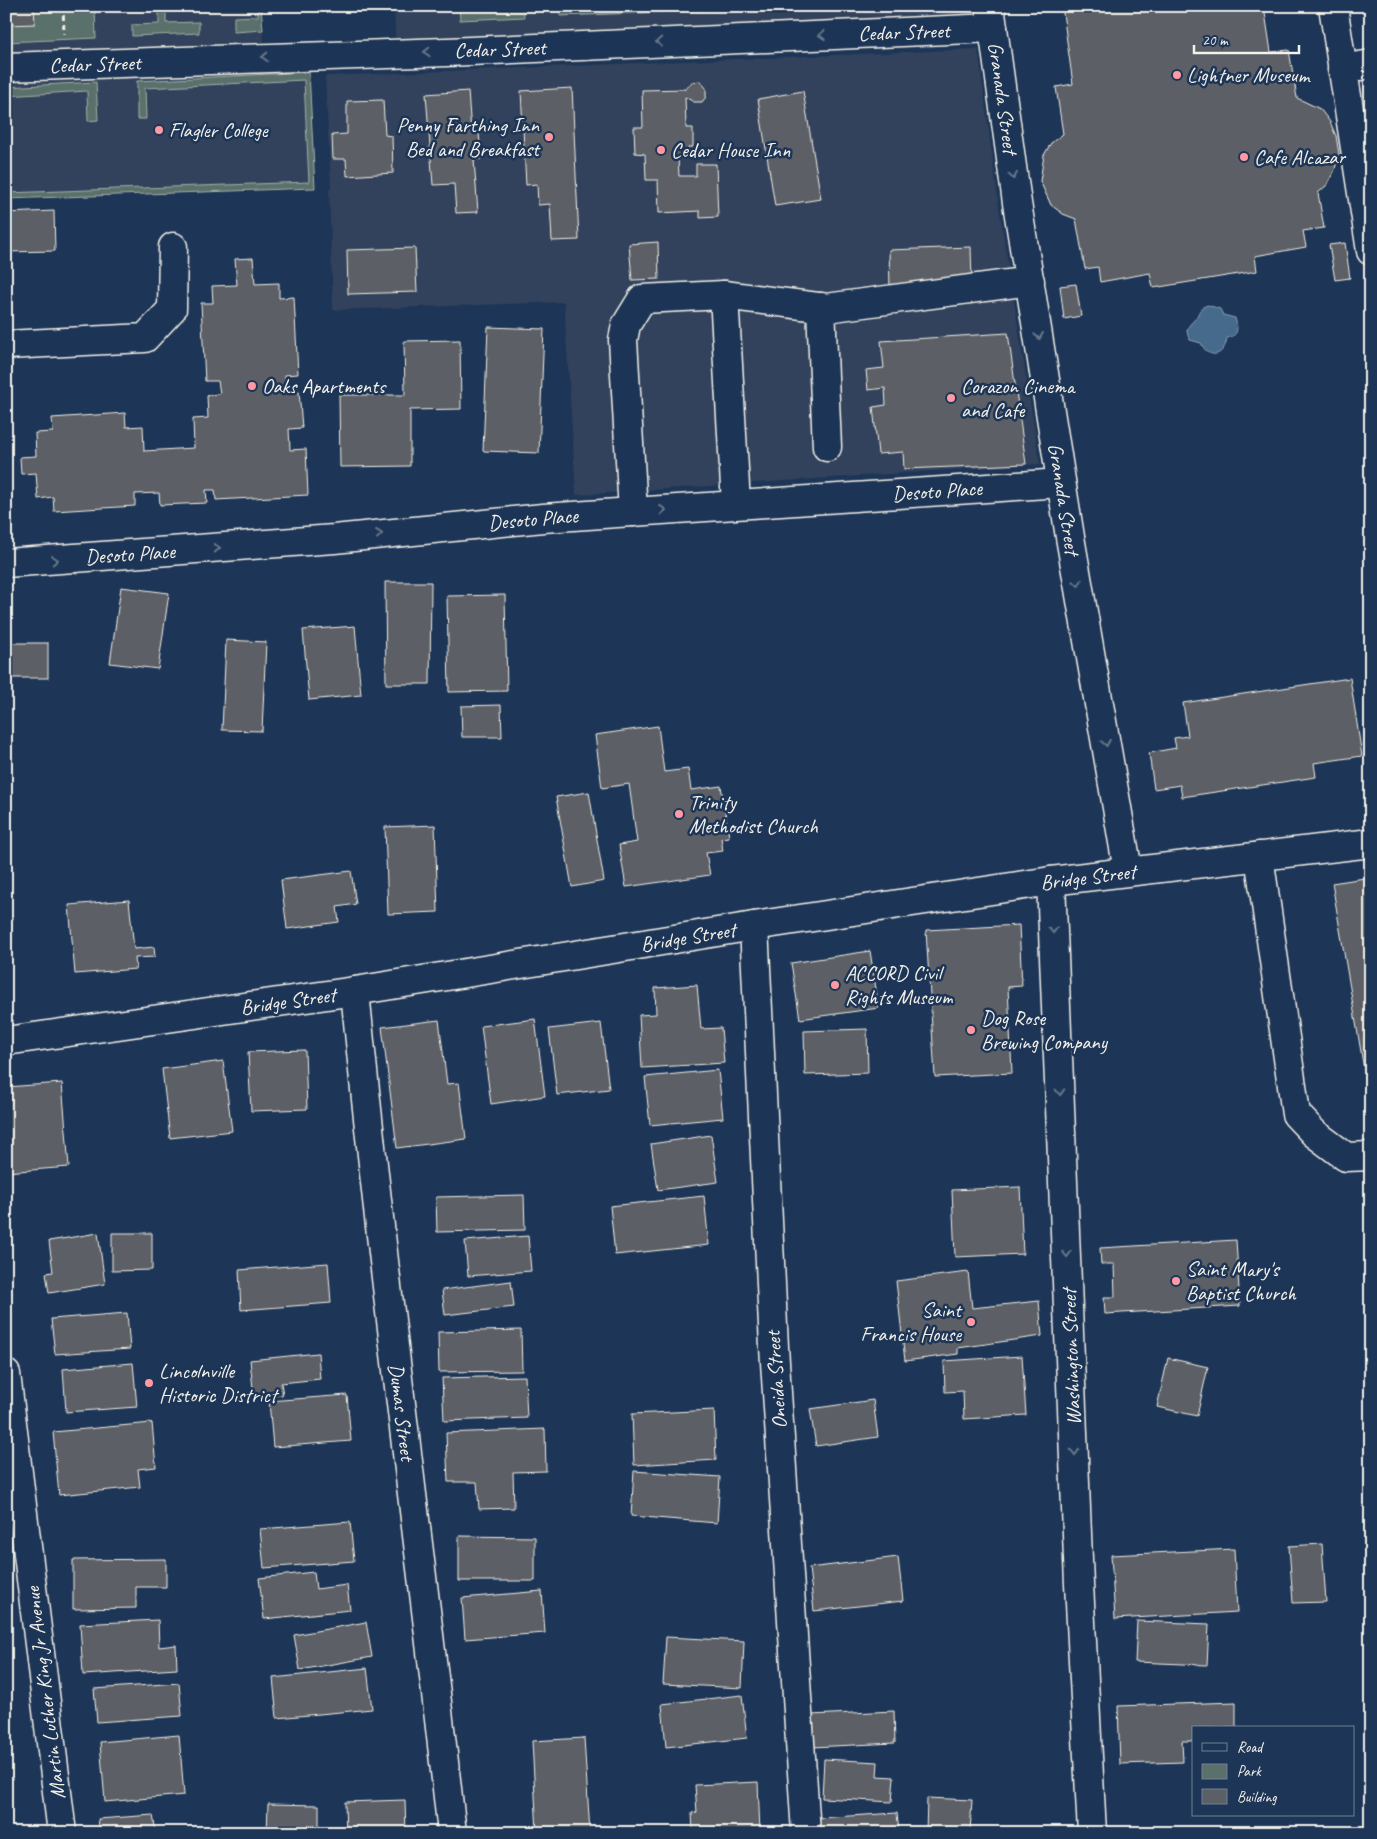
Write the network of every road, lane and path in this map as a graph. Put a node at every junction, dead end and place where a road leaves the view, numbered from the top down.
1 (63, 6) edge
2 (1333, 6) edge
3 (991, 17) edge
4 (64, 36) dead end
5 (1371, 64) edge
6 (6, 67) edge
7 (1342, 69) junction
8 (173, 247) dead end
9 (1371, 251) edge
10 (1030, 281) junction
11 (724, 295) junction
12 (821, 307) junction
13 (6, 344) edge
14 (827, 448) dead end
15 (1061, 483) junction
16 (736, 504) junction
17 (633, 512) junction
18 (6, 563) edge
19 (1371, 843) edge
20 (1259, 856) junction
21 (1128, 871) junction
22 (1051, 881) junction
23 (754, 926) junction
24 (354, 991) junction
25 (6, 1041) edge
26 (1371, 1156) edge
27 (6, 1374) edge
28 (62, 1833) edge
29 (452, 1833) edge
30 (806, 1833) edge
31 (1092, 1833) edge

1 - 4 path
2 - 7 street
3 -> 6 street, Cedar Street
3 -> 10 street, Granada Street
5 - 7 street
7 - 9 street
8 - 13 street
10 - 12 street
10 -> 15 street, Granada Street
11 - 12 street
11 - 16 street
11 - 17 street
12 - 14 street
15 - 16 street, Desoto Place
15 -> 21 street, Granada Street
17 -> 16 street, Desoto Place
18 -> 17 street, Desoto Place
19 - 20 street, Bridge Street
20 - 21 street, Bridge Street
20 - 26 street
21 - 22 street, Bridge Street
22 - 23 street, Bridge Street
22 -> 31 street, Washington Street
23 - 24 street, Bridge Street
23 - 30 street, Oneida Street
24 - 25 street, Bridge Street
24 - 29 street, Dumas Street
27 - 28 street, Martin Luther King Jr Avenue

